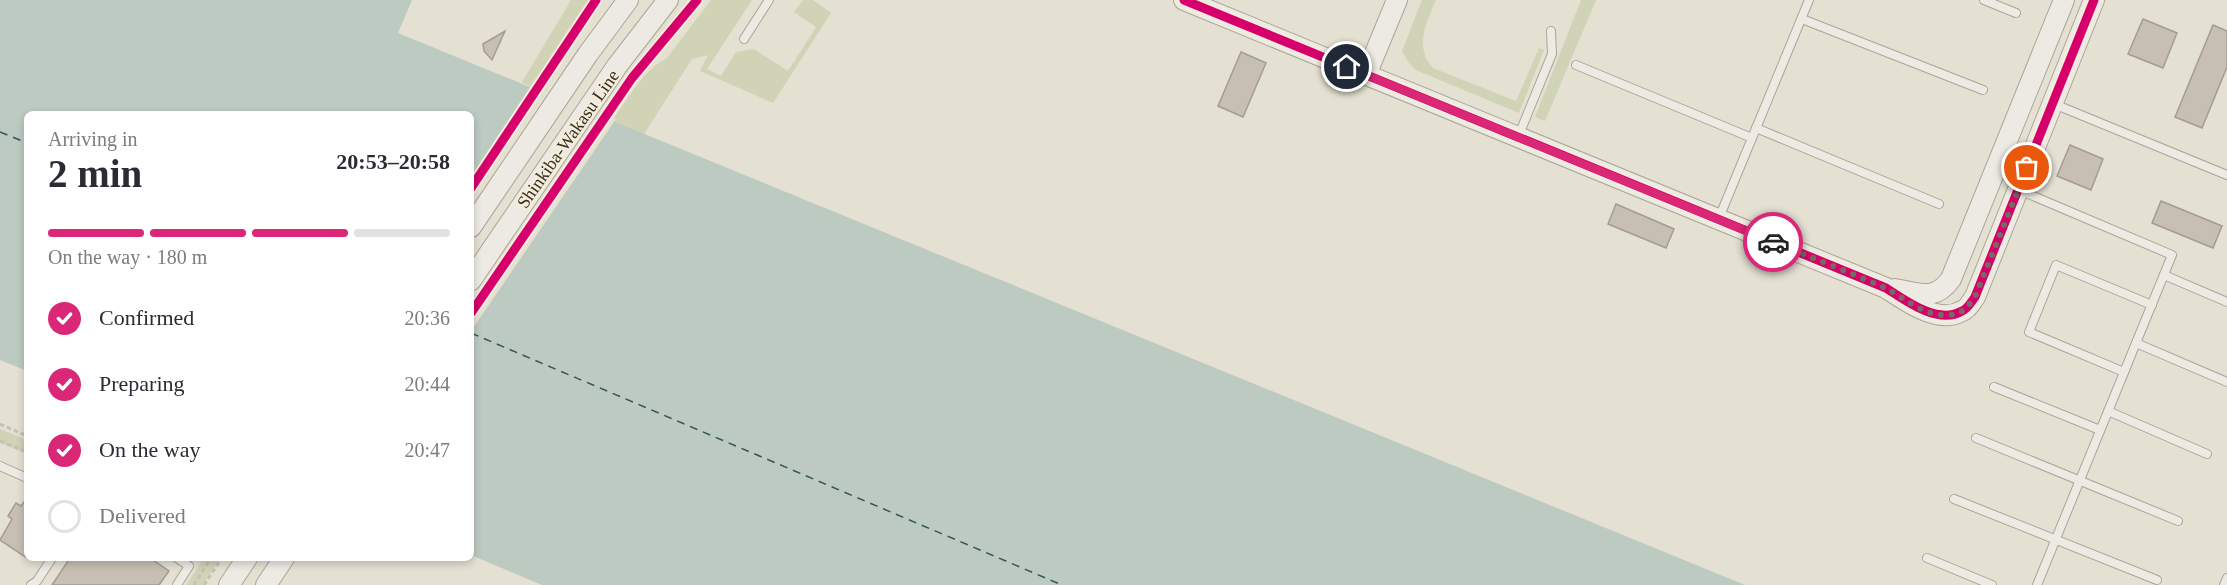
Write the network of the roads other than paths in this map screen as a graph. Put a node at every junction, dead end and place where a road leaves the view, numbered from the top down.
1 (628, 0) edge
2 (668, 0) edge
3 (769, 0) edge
4 (1184, 0) edge
5 (1397, 0) edge
6 (1809, 0) edge
7 (1984, 0) edge
8 (2064, 0) edge
9 (2094, 0) edge
10 (2016, 13) dead end
11 (1802, 19) junction
12 (1551, 31) dead end
13 (744, 39) dead end
14 (1576, 64) dead end
15 (1366, 75) junction
16 (1983, 90) dead end
17 (2052, 104) junction
18 (1756, 128) junction
19 (1518, 137) junction
20 (1752, 138) junction
21 (2227, 175) edge
22 (2018, 189) junction
23 (1939, 204) dead end
24 (1718, 219) junction
25 (474, 223) edge
26 (474, 276) edge
27 (2164, 276) junction
28 (1886, 288) junction
29 (2227, 302) edge
30 (2152, 304) junction
31 (2136, 343) junction
32 (2124, 372) junction
33 (2227, 382) edge
34 (1994, 387) dead end
35 (2108, 411) junction
36 (2100, 430) junction
37 (1976, 438) dead end
38 (2207, 454) dead end
39 (0, 466) edge
40 (24, 477) edge
41 (2079, 481) junction
42 (1954, 499) dead end
43 (2178, 521) dead end
44 (2055, 540) junction
45 (1927, 558) dead end
46 (50, 561) edge
47 (182, 561) edge
48 (282, 561) edge
49 (2227, 578) edge
50 (2157, 580) dead end
51 (267, 583) edge
52 (31, 585) edge
53 (177, 585) edge
54 (1992, 585) edge
55 (2037, 585) edge
56 (2224, 585) edge

1 - 25 street, Shinkiba-Wakasu Line
2 - 26 street, Shinkiba-Wakasu Line
3 - 13 lane
4 - 15 street
5 - 15 street
6 - 11 lane
7 - 10 lane
8 - 28 street
9 - 17 street
11 - 16 lane
11 - 18 lane
12 - 19 lane
14 - 20 lane
15 - 19 street
17 - 21 lane
17 - 22 street
18 - 20 lane
18 - 23 lane
19 - 24 street
20 - 24 lane
22 - 27 lane
22 - 28 street
24 - 28 street
27 - 29 lane
27 - 30 lane
30 - 31 lane
30 - 32 lane
31 - 32 lane
31 - 33 lane
32 - 35 lane
34 - 36 lane
35 - 36 lane
35 - 38 lane
36 - 41 lane
37 - 41 lane
39 - 40 lane
41 - 43 lane
41 - 44 lane
42 - 44 lane
44 - 50 lane
44 - 55 lane
45 - 54 lane
46 - 52 lane
47 - 53 lane
48 - 51 street
49 - 56 lane

